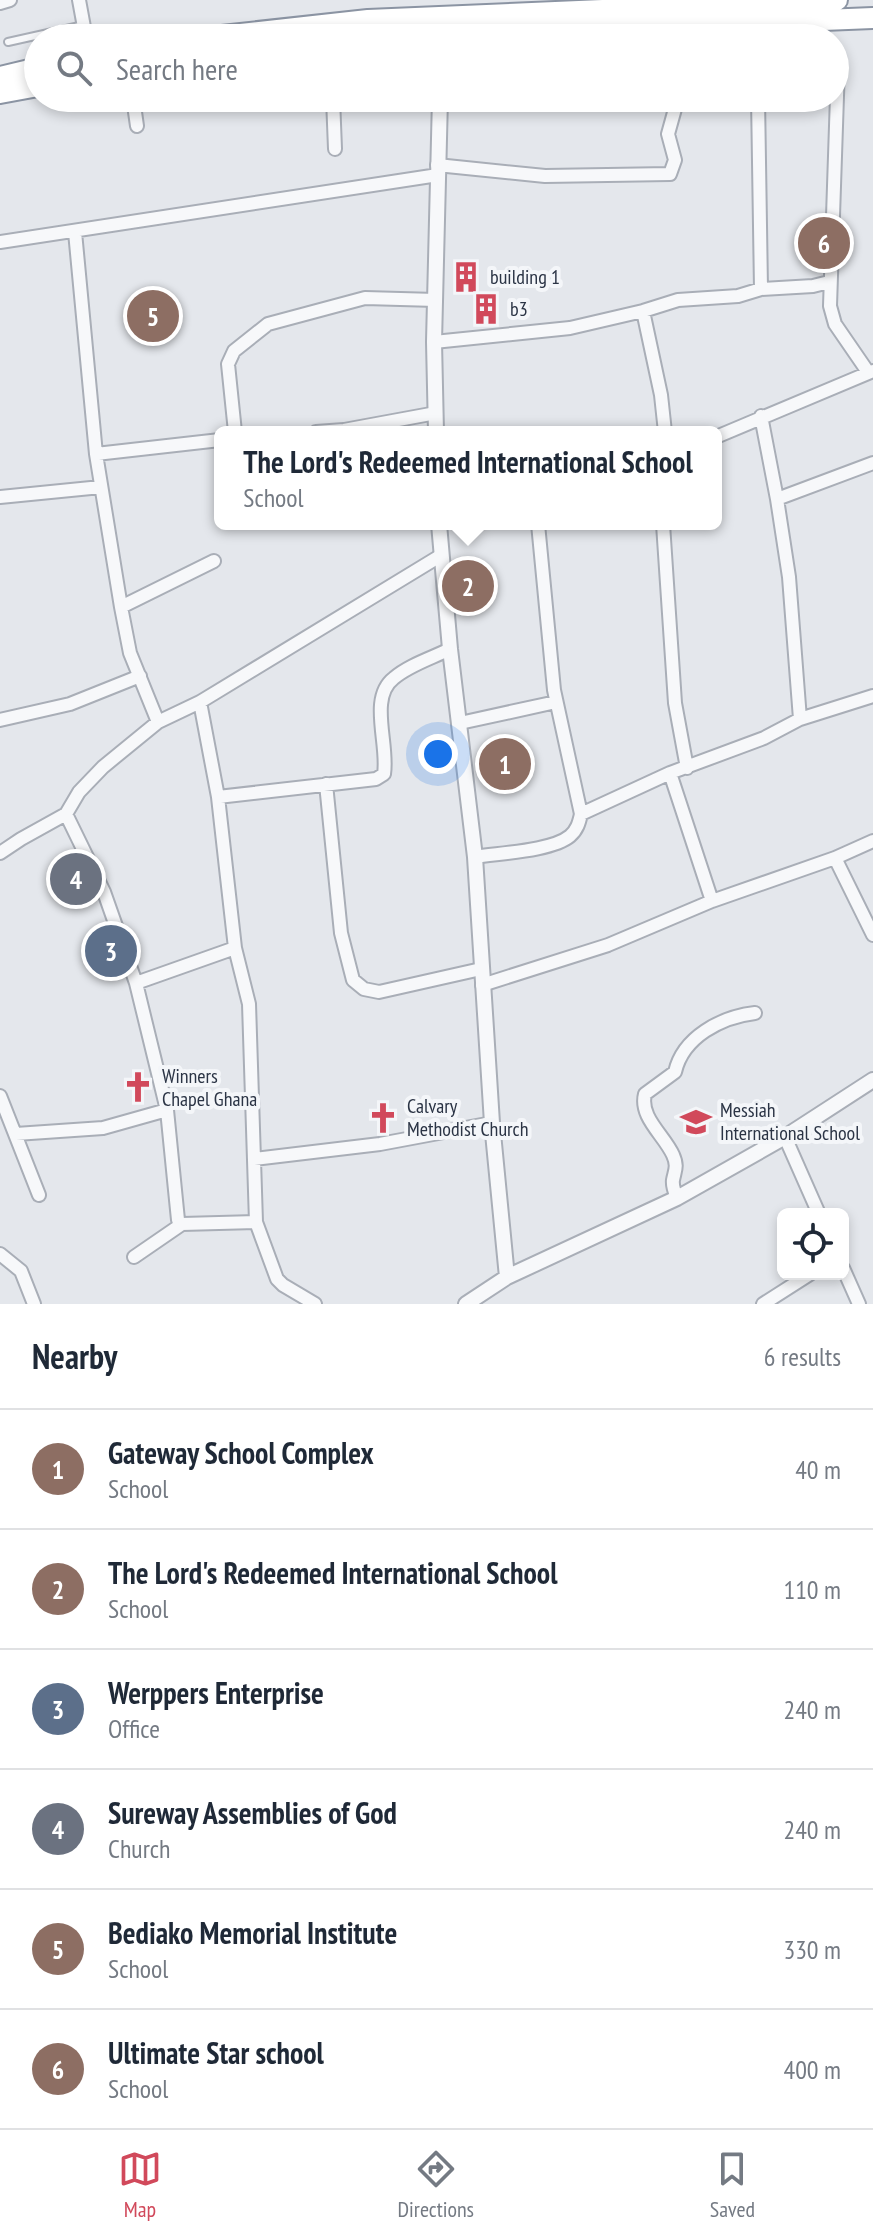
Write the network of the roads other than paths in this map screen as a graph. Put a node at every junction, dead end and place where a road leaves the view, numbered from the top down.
1 (10, 0) edge
2 (79, 0) edge
3 (837, 0) edge
4 (775, 2) edge
5 (0, 3) edge
6 (469, 7) edge
7 (873, 18) edge
8 (84, 24) edge
9 (327, 24) edge
10 (849, 24) edge
11 (24, 40) edge
12 (8, 42) dead end
13 (24, 71) edge
14 (0, 77) edge
15 (24, 89) edge
16 (0, 93) edge
17 (135, 112) edge
18 (334, 112) edge
19 (440, 112) edge
20 (674, 112) edge
21 (758, 112) edge
22 (836, 112) edge
23 (137, 126) dead end
24 (335, 149) dead end
25 (438, 170) junction
26 (75, 232) junction
27 (0, 242) edge
28 (829, 282) junction
29 (761, 289) junction
30 (436, 300) junction
31 (643, 311) junction
32 (434, 342) junction
33 (871, 371) edge
34 (436, 413) junction
35 (761, 416) junction
36 (234, 426) edge
37 (366, 426) edge
38 (436, 426) edge
39 (664, 426) edge
40 (722, 434) edge
41 (214, 441) edge
42 (96, 454) junction
43 (873, 463) edge
44 (101, 487) junction
45 (0, 497) edge
46 (777, 499) junction
47 (439, 530) edge
48 (539, 530) edge
49 (663, 530) edge
50 (440, 556) junction
51 (214, 561) dead end
52 (121, 607) junction
53 (450, 649) junction
54 (140, 676) junction
55 (873, 696) edge
56 (200, 702) junction
57 (556, 702) junction
58 (800, 719) junction
59 (0, 720) edge
60 (158, 722) junction
61 (460, 723) junction
62 (687, 768) junction
63 (670, 773) junction
64 (326, 784) junction
65 (218, 797) junction
66 (66, 814) junction
67 (581, 814) junction
68 (873, 841) edge
69 (1, 850) edge
70 (475, 857) junction
71 (835, 858) junction
72 (712, 901) junction
73 (873, 935) edge
74 (235, 948) junction
75 (481, 969) junction
76 (136, 983) junction
77 (482, 985) junction
78 (755, 1013) dead end
79 (873, 1080) edge
80 (0, 1096) edge
81 (167, 1110) junction
82 (492, 1123) junction
83 (16, 1134) junction
84 (785, 1137) junction
85 (254, 1159) junction
86 (39, 1195) dead end
87 (677, 1198) junction
88 (816, 1208) edge
89 (256, 1222) junction
90 (182, 1224) junction
91 (0, 1254) edge
92 (134, 1257) dead end
93 (507, 1277) junction
94 (801, 1280) edge
95 (848, 1280) edge
96 (34, 1304) edge
97 (315, 1304) edge
98 (466, 1304) edge
99 (763, 1304) edge
100 (859, 1304) edge

1 - 5 street
2 - 8 street
3 - 4 highway
4 - 6 highway
6 - 9 highway
7 - 10 highway
11 - 12 lane
13 - 14 highway
15 - 16 highway
17 - 23 street
18 - 24 street
19 - 25 street
20 - 25 street
21 - 29 street
22 - 28 street
25 - 26 street
25 - 30 street
26 - 27 street
26 - 42 street
28 - 29 street
28 - 33 street
29 - 31 street
30 - 32 street
30 - 36 street
31 - 32 street
31 - 39 street
32 - 34 street
33 - 35 street
34 - 37 street
34 - 38 street
35 - 40 street
35 - 46 street
41 - 42 street
42 - 44 street
43 - 46 street
44 - 45 street
44 - 52 street
46 - 58 street
47 - 50 street
48 - 57 street
49 - 62 street
50 - 53 street
50 - 56 street
51 - 52 street
52 - 54 street
53 - 61 street
53 - 64 street
54 - 59 street
54 - 60 street
55 - 58 street
56 - 60 street
56 - 65 street
57 - 61 street
57 - 67 street
58 - 62 street
60 - 66 street
61 - 70 street
62 - 63 street
63 - 67 street
63 - 72 street
64 - 65 street
64 - 75 street
65 - 74 street
66 - 69 street
66 - 76 street
67 - 70 street
68 - 71 street
70 - 75 street
71 - 72 street
71 - 73 street
72 - 77 street
74 - 76 street
74 - 85 street
75 - 77 street
76 - 81 street
77 - 82 street
78 - 87 street
79 - 84 street
80 - 83 street
81 - 83 street
81 - 90 street
82 - 85 street
82 - 93 street
83 - 86 street
84 - 87 street
84 - 88 street
85 - 89 street
87 - 93 street
89 - 90 street
89 - 97 street
90 - 92 street
91 - 96 street
93 - 98 street
94 - 99 street
95 - 100 street

